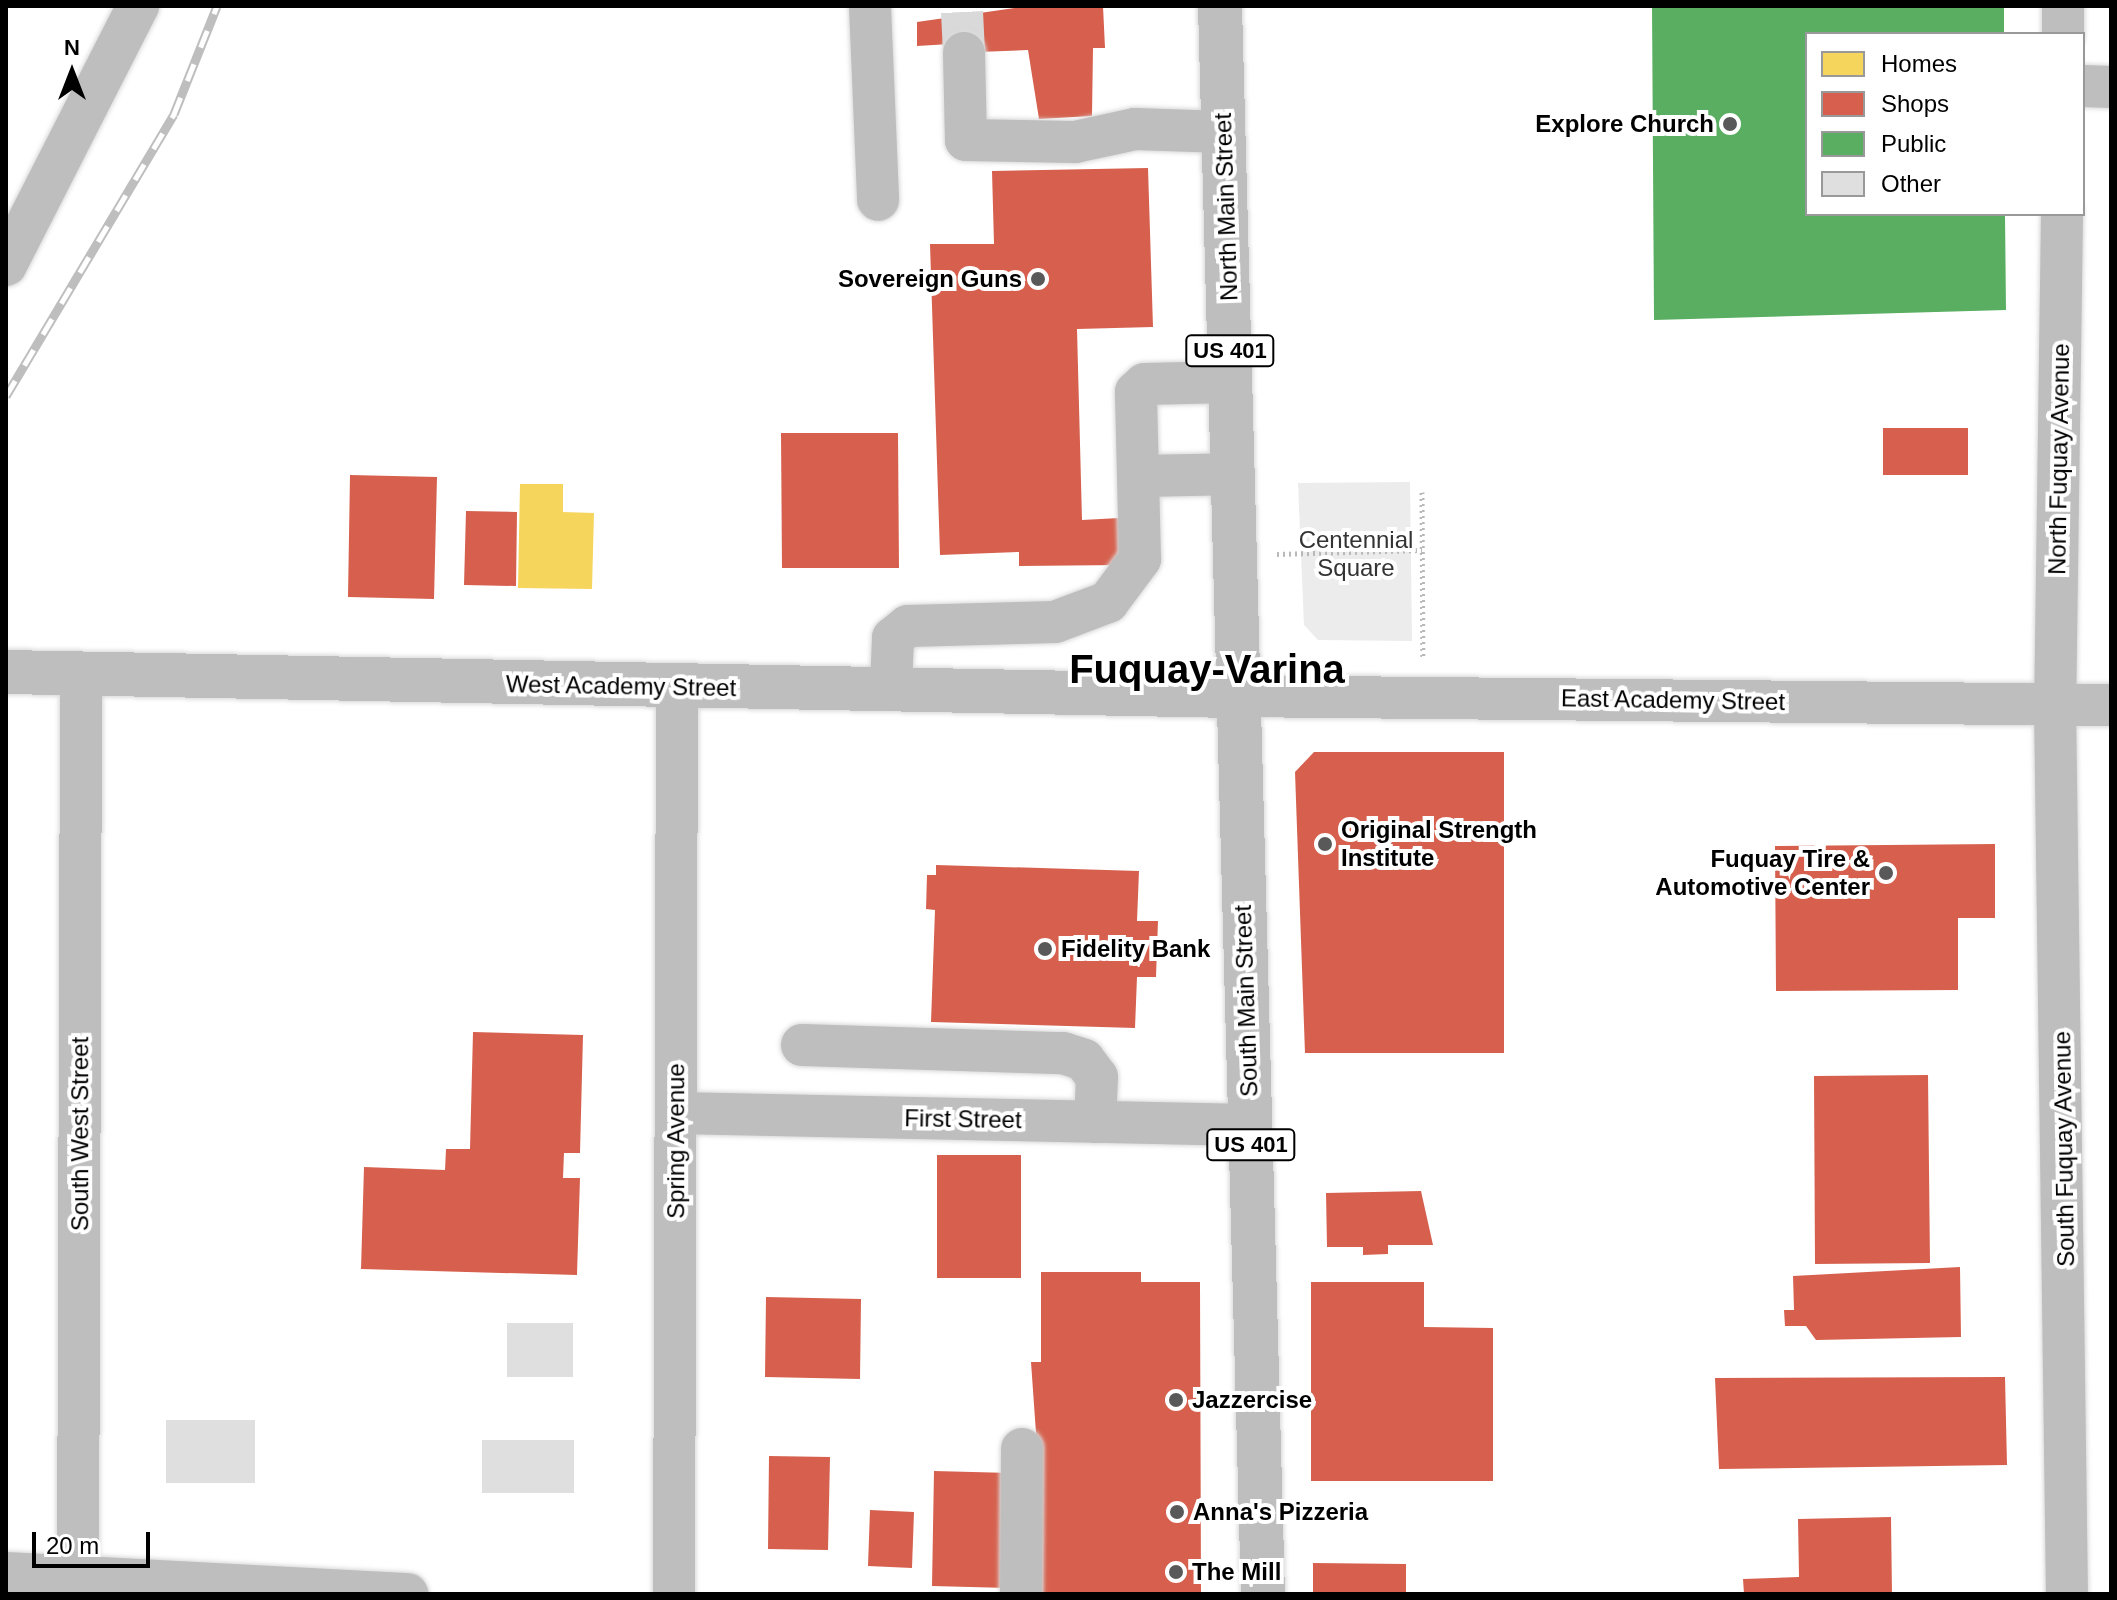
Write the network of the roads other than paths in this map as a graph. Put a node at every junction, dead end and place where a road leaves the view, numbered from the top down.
1 (138, 6) edge
2 (870, 6) edge
3 (1220, 6) edge
4 (2063, 6) edge
5 (2063, 32) edge
6 (964, 53) tunnel mouth
7 (2085, 86) edge
8 (2111, 87) edge
9 (1224, 132) junction
10 (878, 200) dead end
11 (2062, 216) edge
12 (6, 265) edge
13 (1230, 382) junction
14 (1231, 474) junction
15 (1139, 476) junction
16 (6, 672) edge
17 (81, 674) junction
18 (677, 688) junction
19 (891, 688) junction
20 (1235, 696) junction
21 (2055, 704) junction
22 (2111, 705) edge
23 (802, 1045) dead end
24 (676, 1113) junction
25 (1095, 1122) junction
26 (1250, 1125) junction
27 (1022, 1449) dead end
28 (6, 1573) edge
29 (78, 1584) edge
30 (407, 1594) edge
31 (674, 1594) edge
32 (1021, 1594) edge
33 (1263, 1594) edge
34 (2067, 1594) edge

1 - 12 street
2 - 10 street
3 - 9 main road, North Main Street / US 401
4 - 5 street
6 - 9 street
7 - 8 street
9 - 13 main road, North Main Street / US 401
11 - 21 street, North Fuquay Avenue
13 - 14 main road, North Main Street / US 401
13 - 15 street
14 - 15 street
14 - 20 main road, North Main Street / US 401
15 - 19 street
16 - 17 main road, West Academy Street
17 - 18 main road, West Academy Street
17 - 29 street, South West Street
18 - 19 main road, West Academy Street
18 - 24 street, Spring Avenue
19 - 20 main road, West Academy Street
20 - 21 street, East Academy Street
20 - 26 main road, South Main Street / US 401
21 - 22 street, East Academy Street
21 - 34 street, South Fuquay Avenue
23 - 25 street
24 - 25 street, First Street
24 - 31 street, Spring Avenue
25 - 26 street, First Street
26 - 33 main road, South Main Street / US 401
27 - 32 street
28 - 29 street
29 - 30 street

